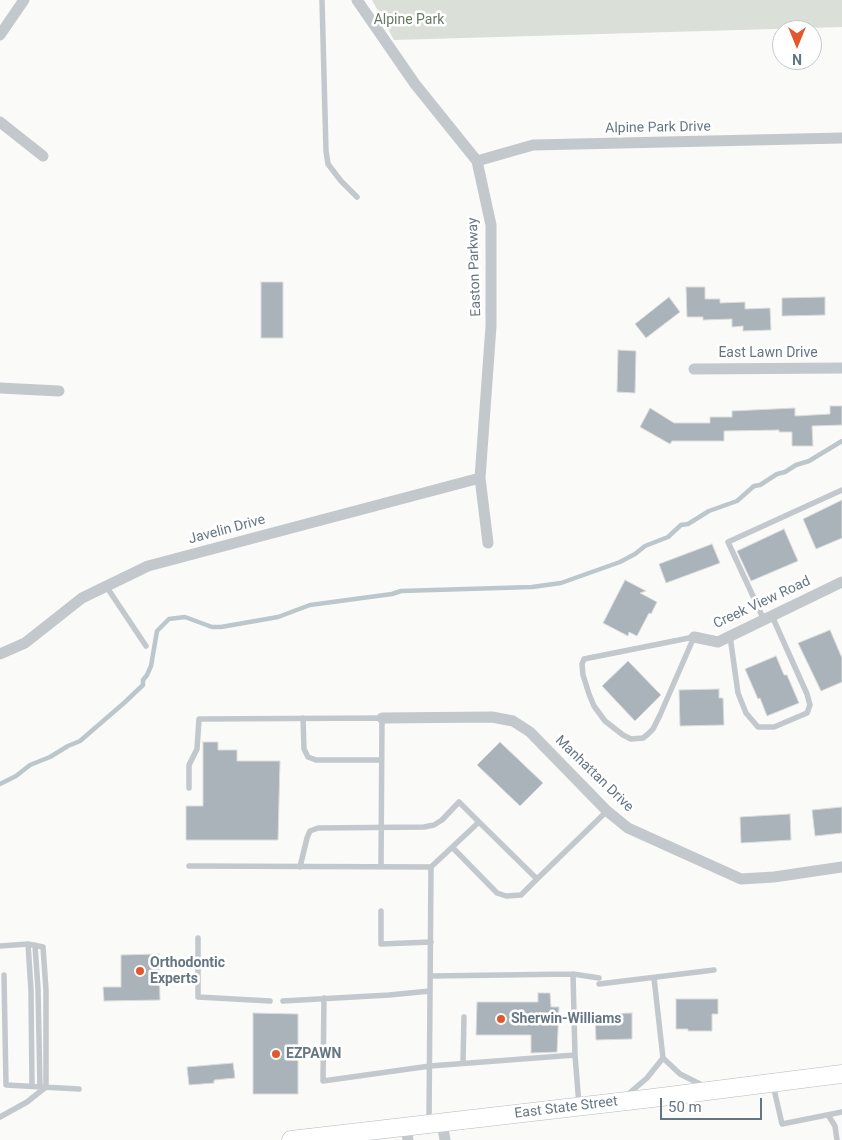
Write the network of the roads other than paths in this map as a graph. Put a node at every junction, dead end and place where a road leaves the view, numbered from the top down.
1 (24, 0) edge
2 (322, 0) edge
3 (357, 0) edge
4 (0, 35) edge
5 (0, 122) edge
6 (842, 138) edge
7 (43, 156) dead end
8 (477, 162) junction
9 (357, 197) dead end
10 (842, 368) edge
11 (694, 369) dead end
12 (0, 388) edge
13 (59, 391) dead end
14 (480, 478) junction
15 (842, 490) edge
16 (488, 543) dead end
17 (842, 582) edge
18 (106, 586) junction
19 (768, 618) junction
20 (730, 636) junction
21 (694, 637) junction
22 (146, 646) dead end
23 (0, 654) edge
24 (303, 718) junction
25 (382, 718) junction
26 (381, 760) junction
27 (189, 788) dead end
28 (608, 811) junction
29 (479, 822) junction
30 (381, 828) junction
31 (453, 848) junction
32 (189, 866) dead end
33 (300, 867) junction
34 (381, 867) junction
35 (431, 867) junction
36 (842, 867) edge
37 (537, 879) junction
38 (381, 911) dead end
39 (198, 938) dead end
40 (431, 942) junction
41 (28, 944) junction
42 (0, 946) edge
43 (714, 970) dead end
44 (573, 974) junction
45 (4, 975) dead end
46 (431, 976) junction
47 (654, 978) junction
48 (430, 990) junction
49 (324, 998) junction
50 (270, 1001) dead end
51 (283, 1001) dead end
52 (464, 1017) dead end
53 (575, 1055) junction
54 (663, 1058) junction
55 (464, 1063) junction
56 (430, 1066) junction
57 (842, 1074) edge
58 (772, 1083) junction
59 (32, 1086) junction
60 (43, 1087) junction
61 (79, 1090) dead end
62 (713, 1090) junction
63 (618, 1102) junction
64 (579, 1106) junction
65 (842, 1112) edge
66 (828, 1115) junction
67 (0, 1117) edge
68 (436, 1123) junction
69 (407, 1133) edge
70 (291, 1140) edge
71 (445, 1140) edge
72 (836, 1140) edge

1 - 4 street
2 - 9 lane
3 - 8 street, Easton Parkway
5 - 7 street
6 - 8 street, Alpine Park Drive
8 - 14 street, Easton Parkway
10 - 11 street, East Lawn Drive
12 - 13 street
14 - 16 street, Easton Parkway
14 - 18 street, Javelin Drive
15 - 19 lane
17 - 19 street, Creek View Road
18 - 22 lane
18 - 23 street, Javelin Drive
19 - 20 street, Creek View Road
19 - 20 lane
20 - 21 street, Creek View Road
21 - 21 lane
24 - 25 lane
24 - 26 lane
24 - 27 lane
25 - 26 lane
25 - 28 street, Manhattan Drive
26 - 30 lane
28 - 36 street, Manhattan Drive
28 - 37 lane
29 - 30 lane
29 - 31 lane
29 - 37 lane
30 - 33 lane
30 - 34 lane
31 - 35 lane
31 - 37 lane
32 - 33 lane
33 - 34 lane
34 - 35 lane
35 - 40 lane
38 - 40 lane
39 - 50 lane
40 - 46 lane
41 - 42 lane
41 - 59 lane
41 - 60 lane
43 - 47 lane
44 - 46 lane
44 - 47 lane
44 - 53 lane
45 - 59 lane
46 - 48 lane
47 - 54 lane
48 - 49 lane
48 - 56 lane
49 - 51 lane
49 - 56 lane
52 - 55 lane
53 - 55 lane
53 - 64 lane
54 - 62 lane
54 - 63 lane
55 - 56 lane
56 - 68 lane
57 - 58 main road, East State Street
58 - 62 main road, East State Street
58 - 66 lane
59 - 60 lane
60 - 61 lane
60 - 67 lane
62 - 63 main road, East State Street
63 - 64 main road, East State Street
64 - 68 main road, East State Street
65 - 66 lane
66 - 72 lane
68 - 69 main road, East State Street
68 - 71 street
69 - 70 main road, East State Street

